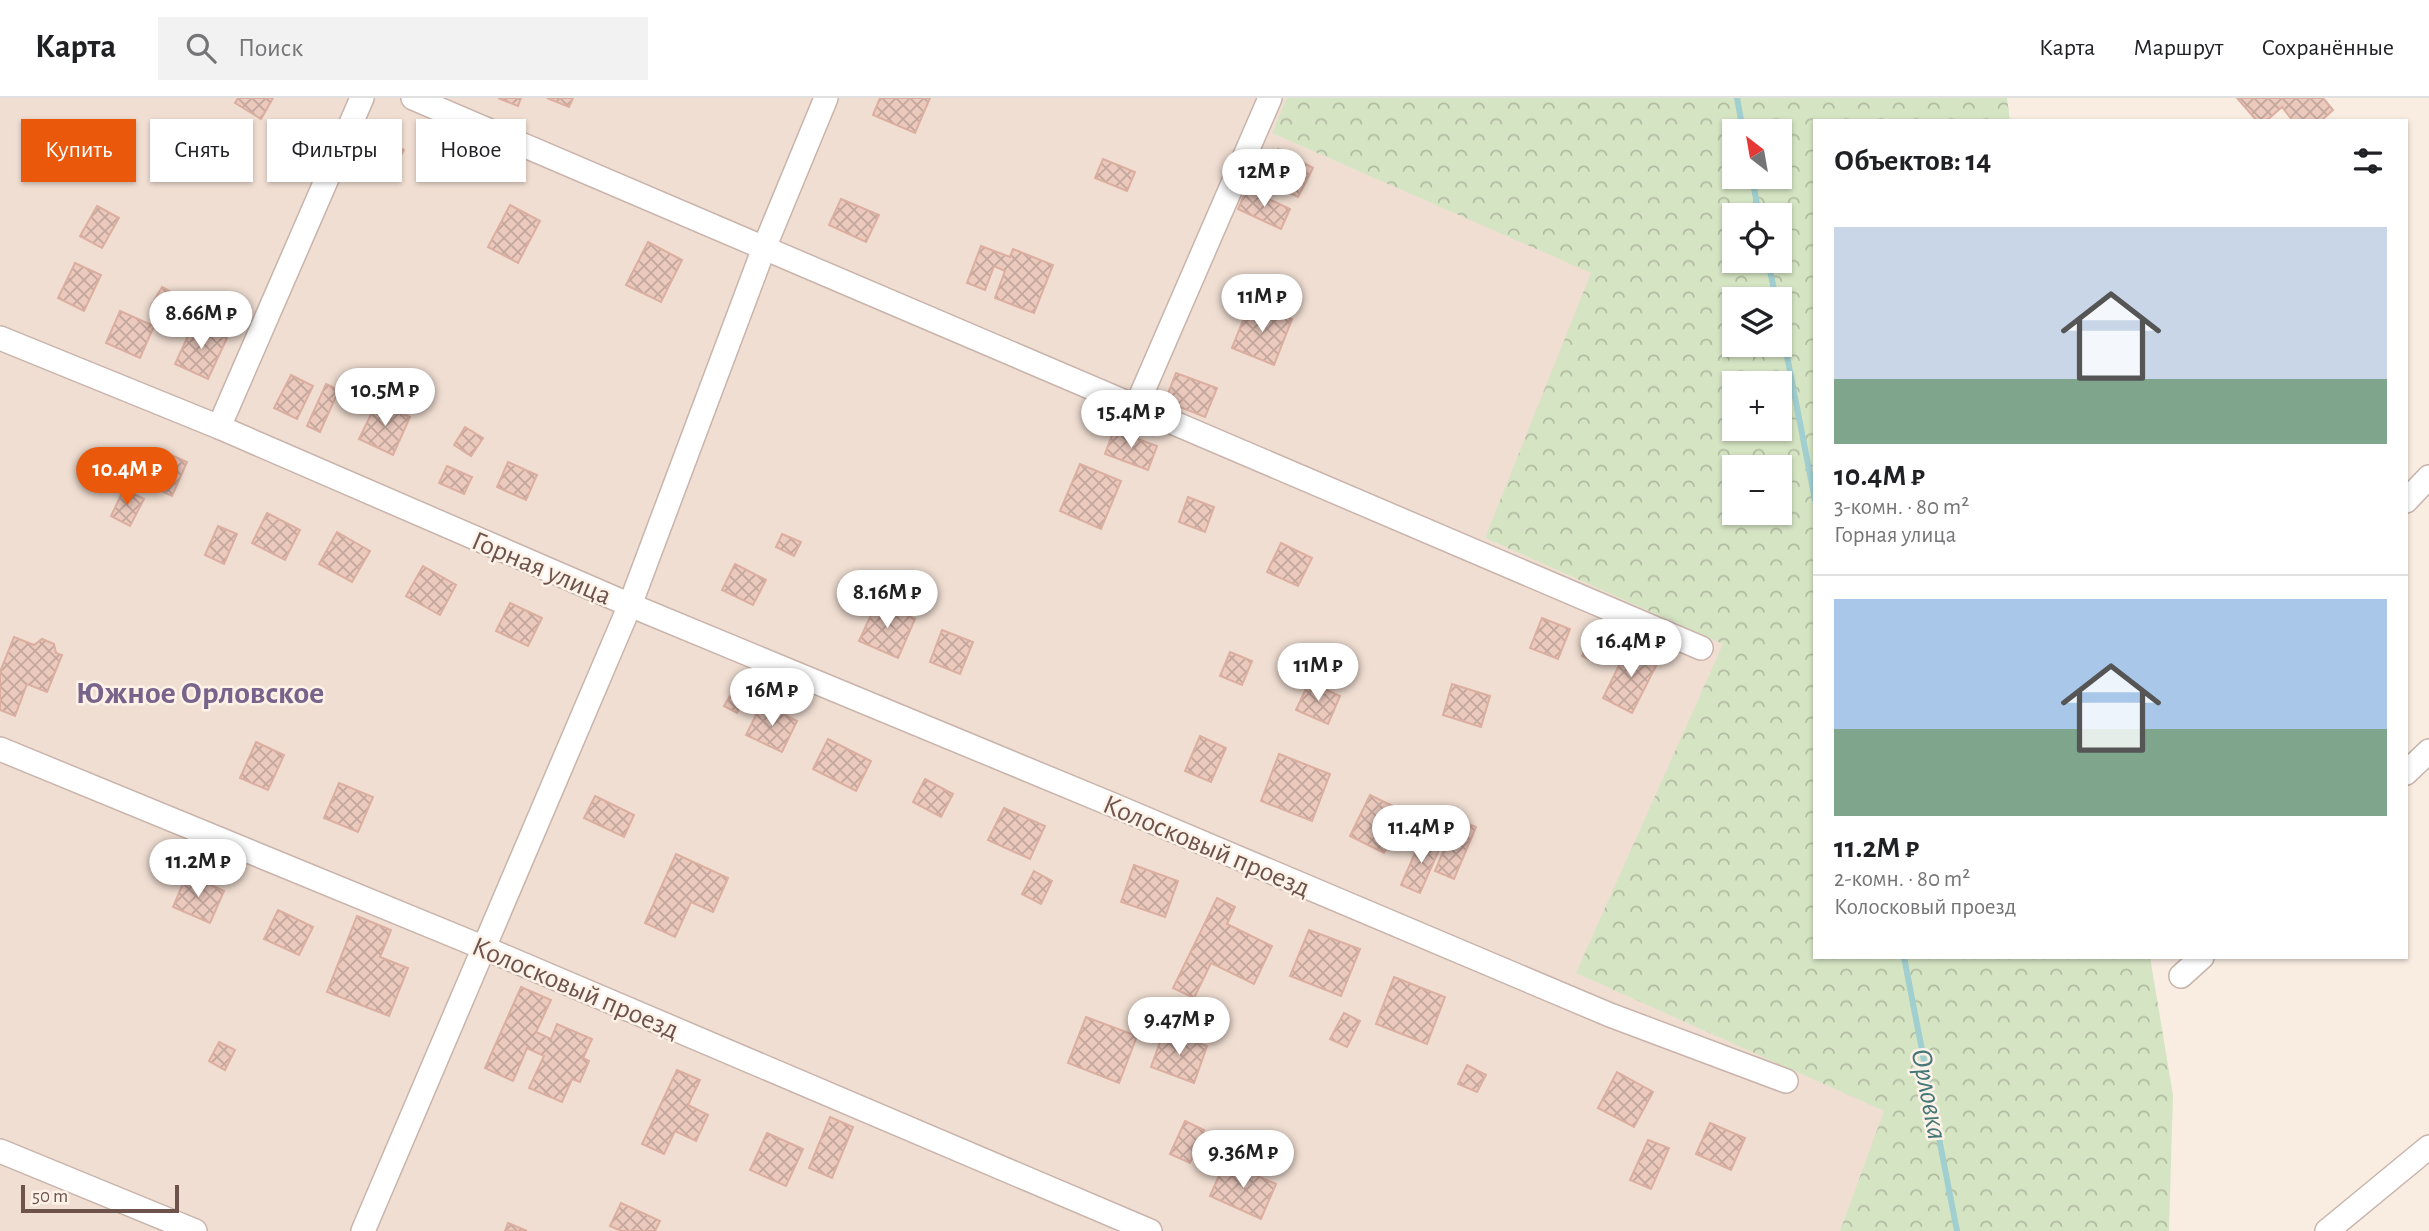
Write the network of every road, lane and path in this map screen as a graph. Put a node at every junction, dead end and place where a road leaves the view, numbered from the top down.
1 (362, 98) edge
2 (413, 98) edge
3 (826, 98) edge
4 (1270, 98) edge
5 (764, 248) junction
6 (0, 338) edge
7 (1136, 407) junction
8 (219, 428) junction
9 (2429, 477) edge
10 (2408, 499) edge
11 (630, 605) junction
12 (1701, 648) dead end
13 (0, 749) edge
14 (2429, 751) edge
15 (2408, 771) edge
16 (482, 947) junction
17 (2200, 959) edge
18 (2180, 976) dead end
19 (1786, 1081) dead end
20 (2429, 1147) edge
21 (0, 1151) edge
22 (195, 1231) edge
23 (363, 1231) edge
24 (1150, 1231) edge
25 (2327, 1231) edge

1 - 8 street
2 - 5 street
3 - 5 street, Горная улица
4 - 7 street
5 - 7 street
5 - 11 street, Горная улица
6 - 8 street, Горная улица
7 - 12 street
8 - 11 street, Горная улица
9 - 10 street
11 - 16 street
11 - 19 street, Колосковый проезд
13 - 16 street, Колосковый проезд
14 - 15 street
16 - 23 street
16 - 24 street, Колосковый проезд
17 - 18 street
20 - 25 street
21 - 22 street

